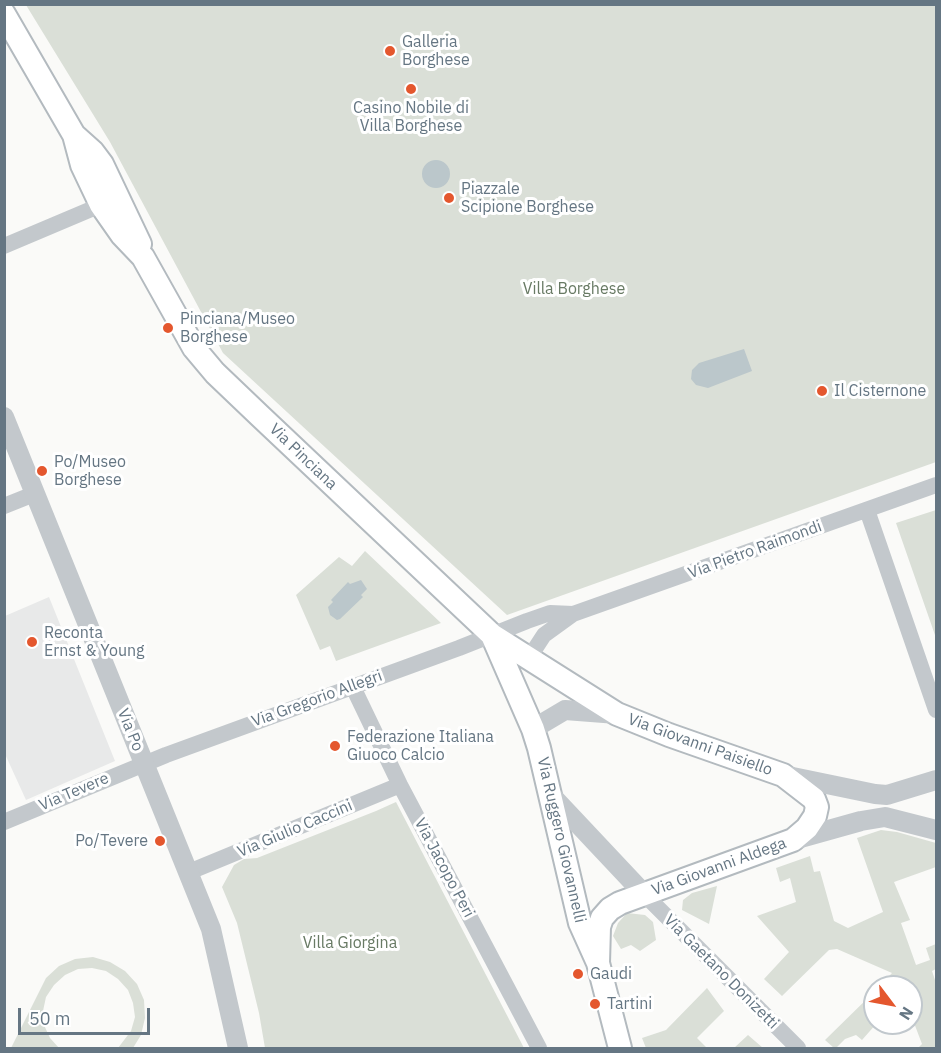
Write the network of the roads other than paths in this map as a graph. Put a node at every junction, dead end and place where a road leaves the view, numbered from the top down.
1 (4, 14) edge
2 (74, 135) junction
3 (101, 205) junction
4 (137, 235) junction
5 (4, 246) edge
6 (143, 257) junction
7 (4, 417) edge
8 (936, 485) edge
9 (34, 494) junction
10 (4, 506) edge
11 (867, 510) junction
12 (573, 614) junction
13 (492, 635) junction
14 (529, 658) junction
15 (352, 686) junction
16 (936, 710) edge
17 (617, 714) junction
18 (533, 729) junction
19 (143, 763) junction
20 (783, 775) junction
21 (936, 780) edge
22 (400, 785) junction
23 (550, 794) junction
24 (4, 822) edge
25 (936, 830) edge
26 (793, 840) junction
27 (189, 872) junction
28 (645, 895) junction
29 (598, 963) junction
30 (238, 1048) edge
31 (539, 1048) edge
32 (620, 1048) edge
33 (798, 1048) edge

1 - 2 main road, Via Pinciana
2 - 3 main road, Via Pinciana
2 - 4 main road, Via Pinciana
3 - 4 street, Via Pinciana
3 - 5 street
3 - 6 main road, Via Pinciana
4 - 6 main road, Via Pinciana
6 - 13 main road, Via Pinciana
7 - 9 street, Via Po
8 - 11 street, Via Pietro Raimondi
9 - 10 street
9 - 19 street, Via Po
11 - 12 street, Via Pietro Raimondi
11 - 16 street
12 - 13 street, Via Pietro Raimondi
12 - 14 street, Via Pietro Raimondi
13 - 14 main road, Via Giovanni Paisiello
13 - 15 street, Via Gregorio Allegri
13 - 18 main road, Via Ruggero Giovannelli
14 - 17 main road, Via Giovanni Paisiello
15 - 19 street, Via Gregorio Allegri
15 - 22 street, Via Jacopo Peri
17 - 18 street, Via Giovanni Paisiello
17 - 20 main road, Via Giovanni Paisiello
18 - 23 main road, Via Ruggero Giovannelli
19 - 24 street, Via Tevere
19 - 27 street, Via Po
20 - 21 street
20 - 26 main road, Via Giovanni Paisiello
22 - 27 street, Via Giulio Caccini
22 - 31 street, Via Jacopo Peri
23 - 28 street
23 - 29 main road, Via Ruggero Giovannelli
25 - 26 street
26 - 28 main road, Via Giovanni Aldega
27 - 30 street, Via Po
28 - 29 main road, Via Giovanni Aldega
28 - 33 street, Via Gaetano Donizetti
29 - 32 main road, Via Ruggero Giovannelli

